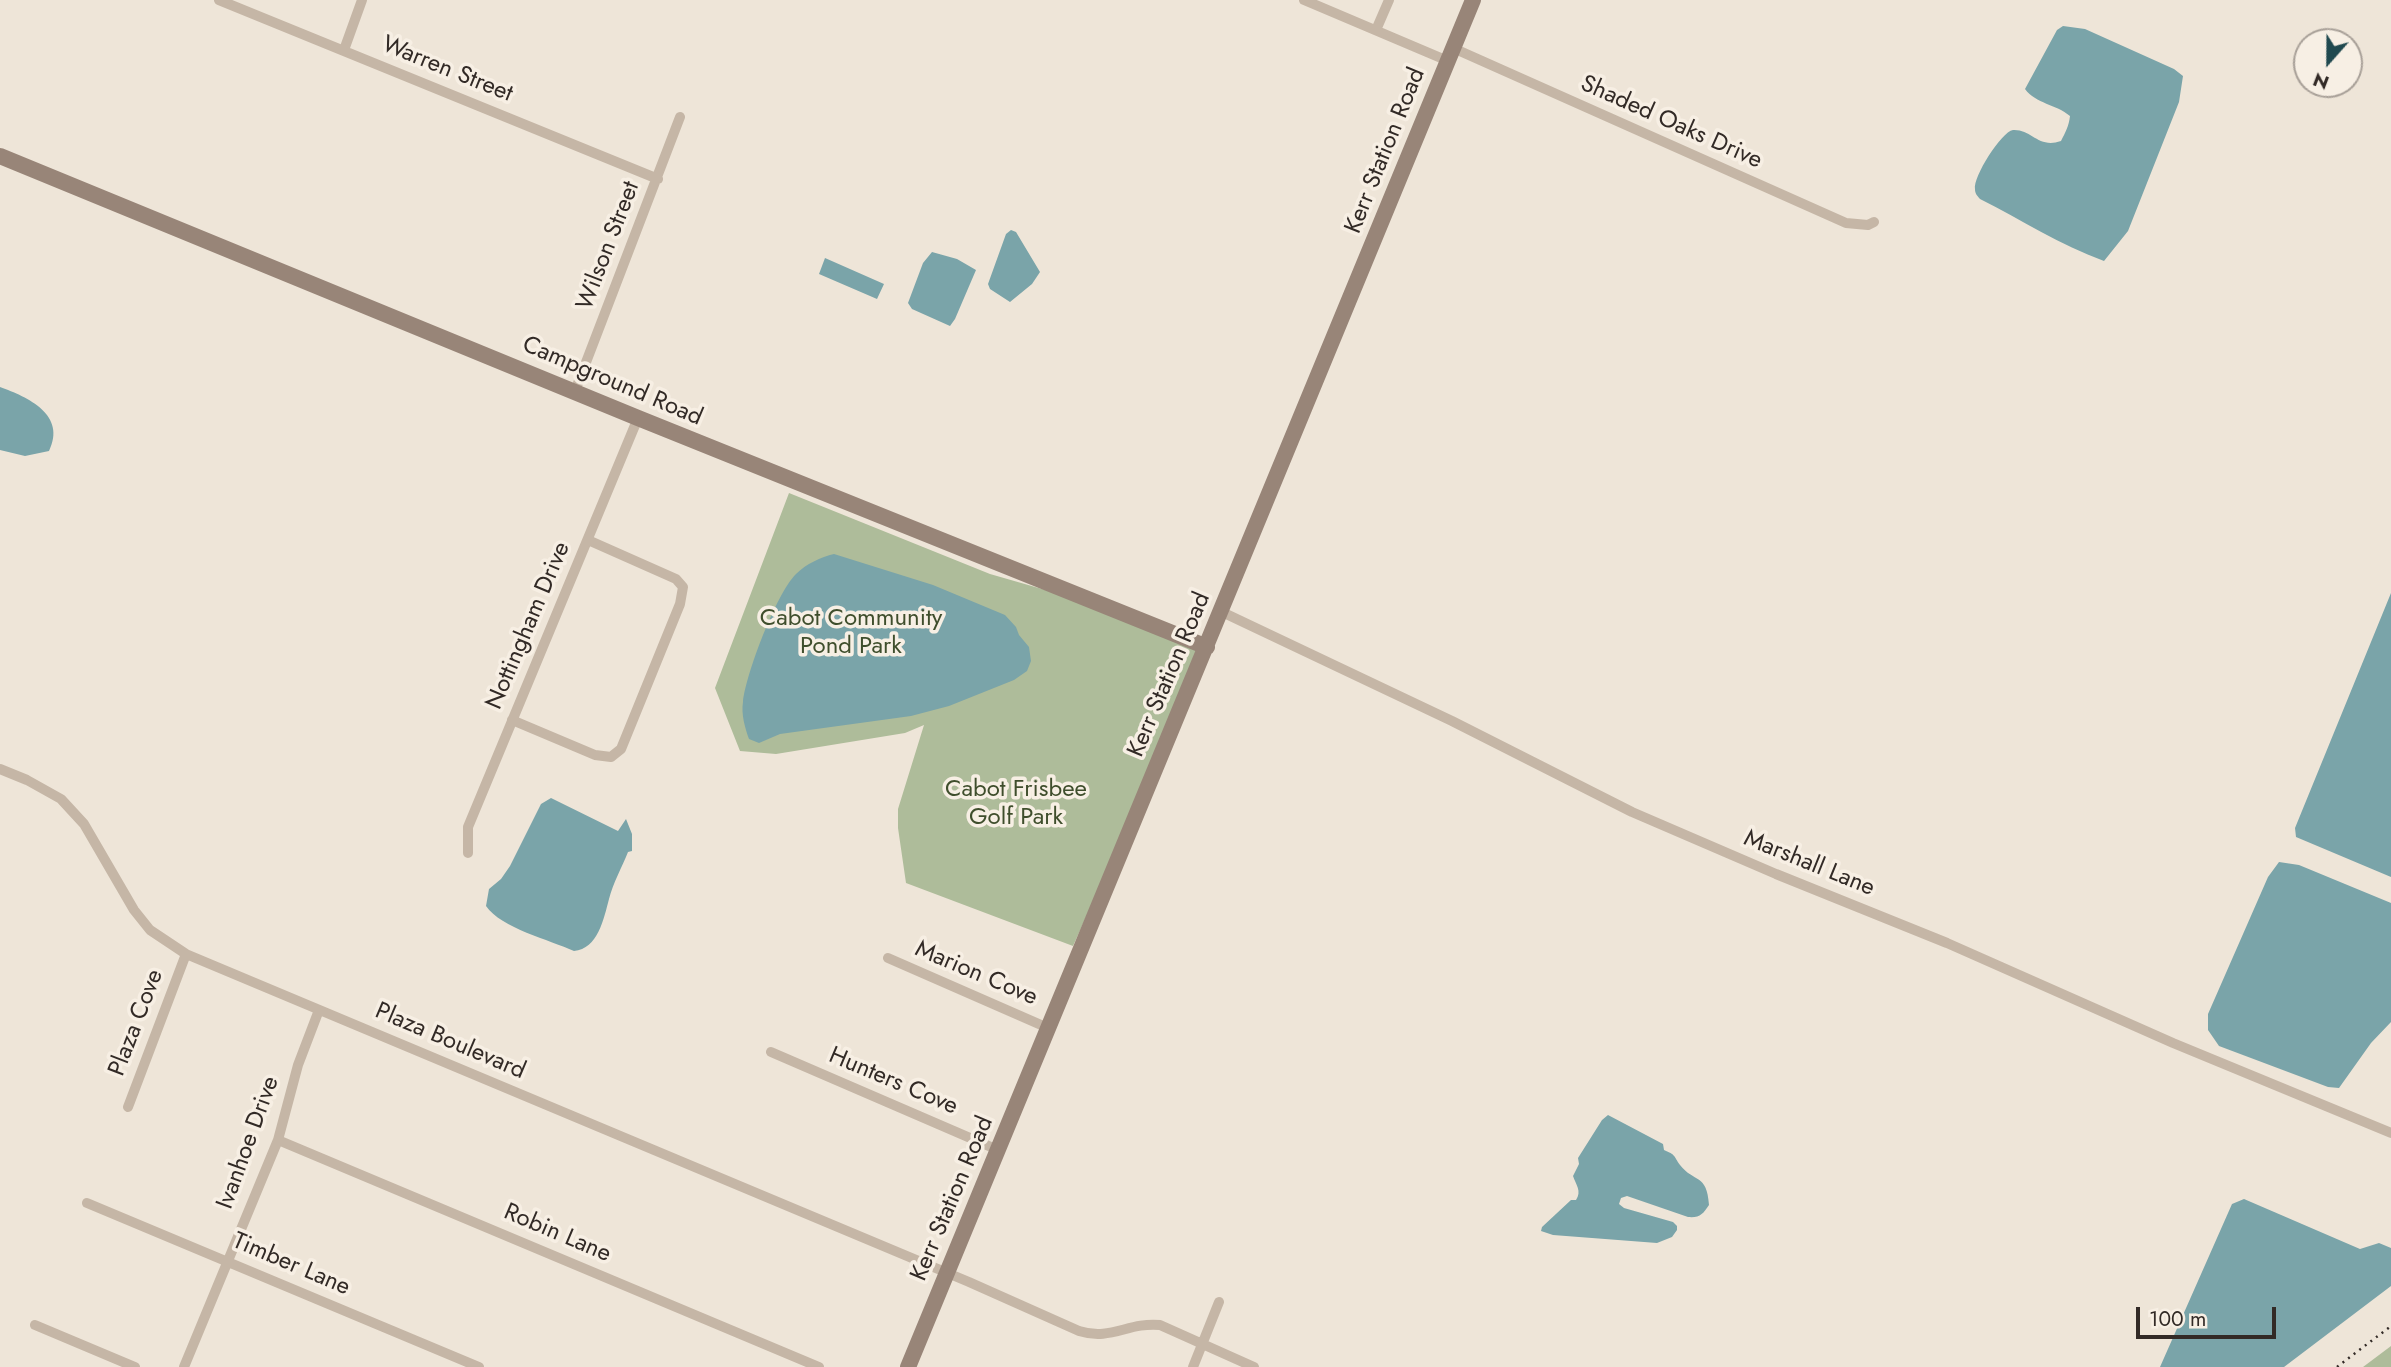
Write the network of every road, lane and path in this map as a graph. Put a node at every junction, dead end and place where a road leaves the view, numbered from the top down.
1 (219, 0) edge
2 (362, 0) edge
3 (1304, 0) edge
4 (1389, 0) edge
5 (1473, 0) edge
6 (1377, 30) junction
7 (344, 50) junction
8 (1451, 55) junction
9 (680, 117) dead end
10 (0, 156) edge
11 (658, 179) junction
12 (1874, 222) dead end
13 (575, 391) junction
14 (638, 418) junction
15 (587, 540) junction
16 (1222, 612) junction
17 (1207, 647) junction
18 (513, 720) junction
19 (0, 769) edge
20 (468, 853) dead end
21 (186, 954) junction
22 (888, 958) dead end
23 (319, 1010) junction
24 (1048, 1027) junction
25 (771, 1052) dead end
26 (128, 1107) dead end
27 (2391, 1133) edge
28 (278, 1140) junction
29 (998, 1150) junction
30 (87, 1203) dead end
31 (227, 1261) junction
32 (946, 1273) junction
33 (1219, 1302) dead end
34 (35, 1325) dead end
35 (1203, 1344) junction
36 (135, 1367) edge
37 (184, 1367) edge
38 (479, 1367) edge
39 (819, 1367) edge
40 (908, 1367) edge
41 (1194, 1367) edge
42 (1255, 1367) edge

1 - 7 street, Warren Street
2 - 7 street
3 - 6 street, Shaded Oaks Drive
4 - 6 street
5 - 8 street, Kerr Station Road
6 - 8 street, Shaded Oaks Drive
7 - 11 street, Warren Street
8 - 12 street, Shaded Oaks Drive
8 - 16 street, Kerr Station Road
9 - 11 street, Wilson Street
10 - 13 street, Campground Road
11 - 13 street, Wilson Street
13 - 14 street, Campground Road
14 - 15 street, Nottingham Drive
14 - 17 street, Campground Road
15 - 18 street, Nottingham Drive
15 - 18 street
16 - 17 street, Kerr Station Road
16 - 27 street, Marshall Lane
17 - 24 street, Kerr Station Road
18 - 20 street, Nottingham Drive
19 - 21 street, Plaza Boulevard
21 - 23 street, Plaza Boulevard
21 - 26 street, Plaza Cove
22 - 24 street, Marion Cove
23 - 28 street, Ivanhoe Drive
23 - 32 street, Plaza Boulevard
24 - 29 street, Kerr Station Road
25 - 29 street, Hunters Cove
28 - 31 street, Ivanhoe Drive
28 - 39 street, Robin Lane
29 - 32 street, Kerr Station Road
30 - 31 street, Timber Lane
31 - 37 street, Ivanhoe Drive
31 - 38 street, Timber Lane
32 - 35 street, Plaza Boulevard
32 - 40 street, Kerr Station Road
33 - 35 street
34 - 36 street
35 - 41 street
35 - 42 street, Plaza Boulevard

